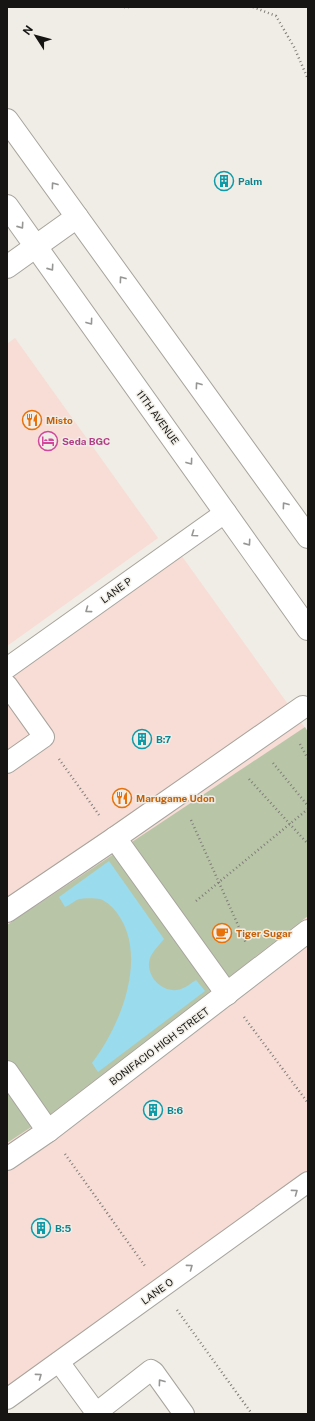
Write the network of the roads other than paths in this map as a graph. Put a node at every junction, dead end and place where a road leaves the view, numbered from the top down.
1 (7, 120) edge
2 (7, 206) edge
3 (77, 217) junction
4 (36, 246) junction
5 (7, 267) edge
6 (226, 512) junction
7 (308, 537) edge
8 (308, 629) edge
9 (7, 668) edge
10 (7, 685) edge
11 (303, 707) dead end
12 (7, 763) edge
13 (116, 838) junction
14 (7, 911) edge
15 (308, 931) edge
16 (227, 994) junction
17 (7, 1072) edge
18 (48, 1131) junction
19 (7, 1159) edge
20 (308, 1182) edge
21 (59, 1362) junction
22 (7, 1399) edge
23 (96, 1414) edge
24 (184, 1414) edge

3 -> 1 street
2 -> 4 street, 11TH AVENUE
3 - 4 street
7 -> 3 street
4 - 5 street
4 -> 6 street, 11TH AVENUE
6 -> 8 street, 11TH AVENUE
6 -> 9 lane, LANE P
10 - 12 lane
11 - 13 street
13 - 14 street
13 - 16 street
15 - 16 street, BONIFACIO HIGH STREET
16 - 18 street, BONIFACIO HIGH STREET
17 - 18 street
18 - 19 street, BONIFACIO HIGH STREET
21 -> 20 lane, LANE O
22 -> 21 lane, LANE O
21 - 23 lane
24 -> 23 lane

